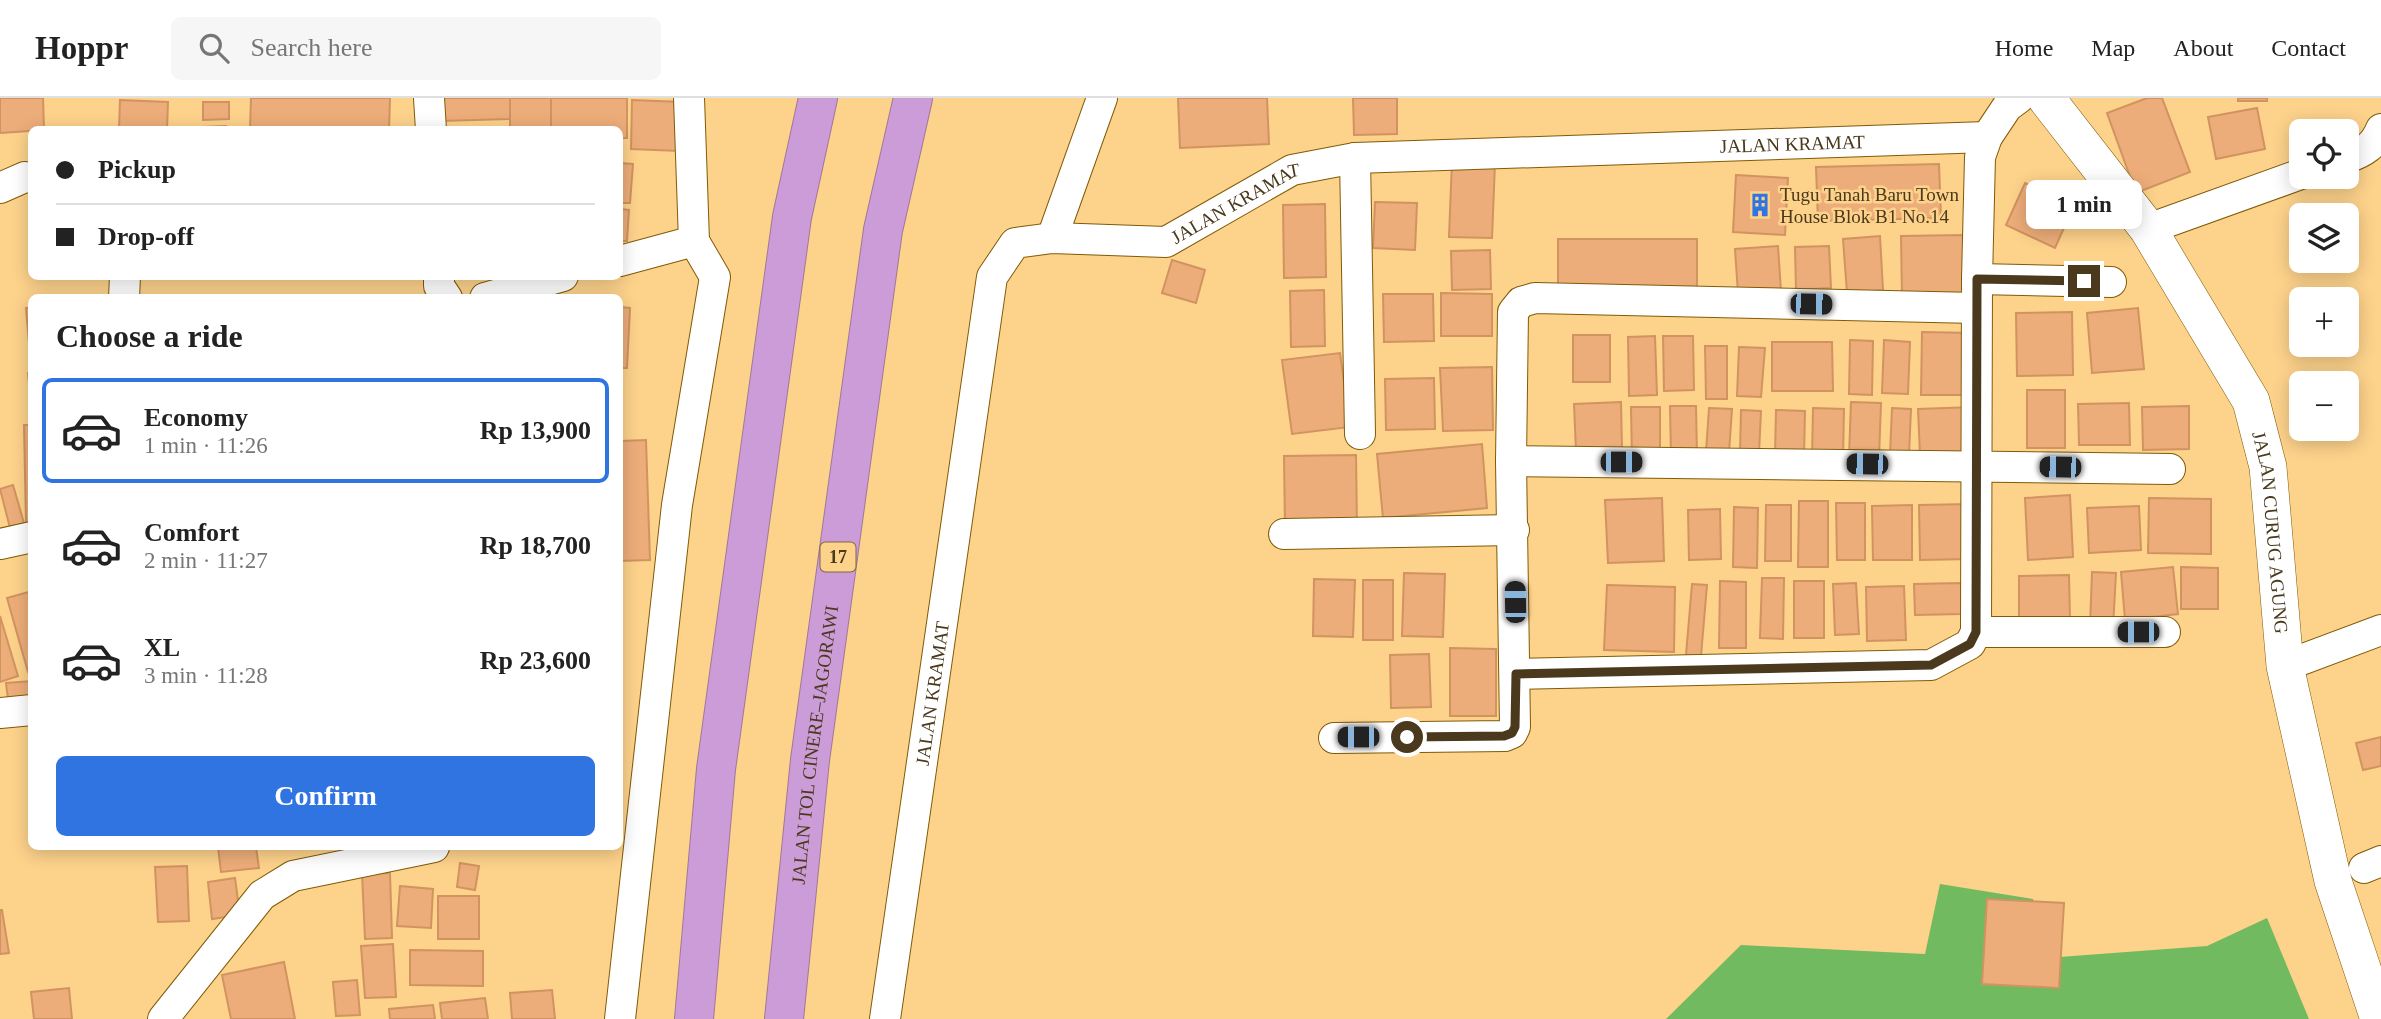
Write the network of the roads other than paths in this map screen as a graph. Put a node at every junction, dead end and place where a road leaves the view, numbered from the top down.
1 (429, 98) edge
2 (689, 98) edge
3 (818, 98) edge
4 (913, 98) edge
5 (1102, 98) edge
6 (2019, 98) edge
7 (2046, 98) edge
8 (431, 126) edge
9 (2381, 129) edge
10 (1987, 137) junction
11 (2359, 154) edge
12 (1355, 158) junction
13 (28, 177) edge
14 (2289, 178) edge
15 (0, 188) edge
16 (2148, 229) junction
17 (1052, 238) junction
18 (694, 241) junction
19 (623, 260) edge
20 (550, 280) edge
21 (2111, 282) dead end
22 (499, 294) edge
23 (1977, 294) junction
24 (1360, 434) dead end
25 (1511, 461) junction
26 (1977, 465) junction
27 (2170, 469) dead end
28 (1514, 530) junction
29 (1284, 534) dead end
30 (28, 538) edge
31 (0, 544) edge
32 (2381, 630) edge
33 (1976, 632) junction
34 (2165, 632) dead end
35 (2285, 666) junction
36 (1516, 674) junction
37 (28, 710) edge
38 (0, 713) edge
39 (1334, 737) dead end
40 (419, 850) edge
41 (163, 1019) edge
42 (620, 1019) edge
43 (694, 1019) edge
44 (784, 1019) edge
45 (885, 1019) edge
46 (2379, 1019) edge

1 - 8 street
2 - 18 street
3 - 43 highway
4 - 44 highway, JALAN TOL CINERE–JAGORAWI / 17
5 - 17 street
6 - 10 street
7 - 16 street, JALAN CURUG AGUNG
9 - 11 street
10 - 12 street, JALAN KRAMAT
10 - 23 street
12 - 17 street, JALAN KRAMAT
12 - 24 street
13 - 15 street
14 - 16 street
16 - 35 street, JALAN CURUG AGUNG
17 - 45 street, JALAN KRAMAT
18 - 19 street
18 - 42 street
20 - 22 street
21 - 23 street
23 - 25 street
23 - 26 street
25 - 26 street
25 - 28 street
26 - 27 street
26 - 33 street
28 - 29 street
28 - 36 street
30 - 31 street
32 - 35 street
33 - 34 street
33 - 36 street
35 - 46 street, JALAN CURUG AGUNG
36 - 39 street
37 - 38 street
40 - 41 street

